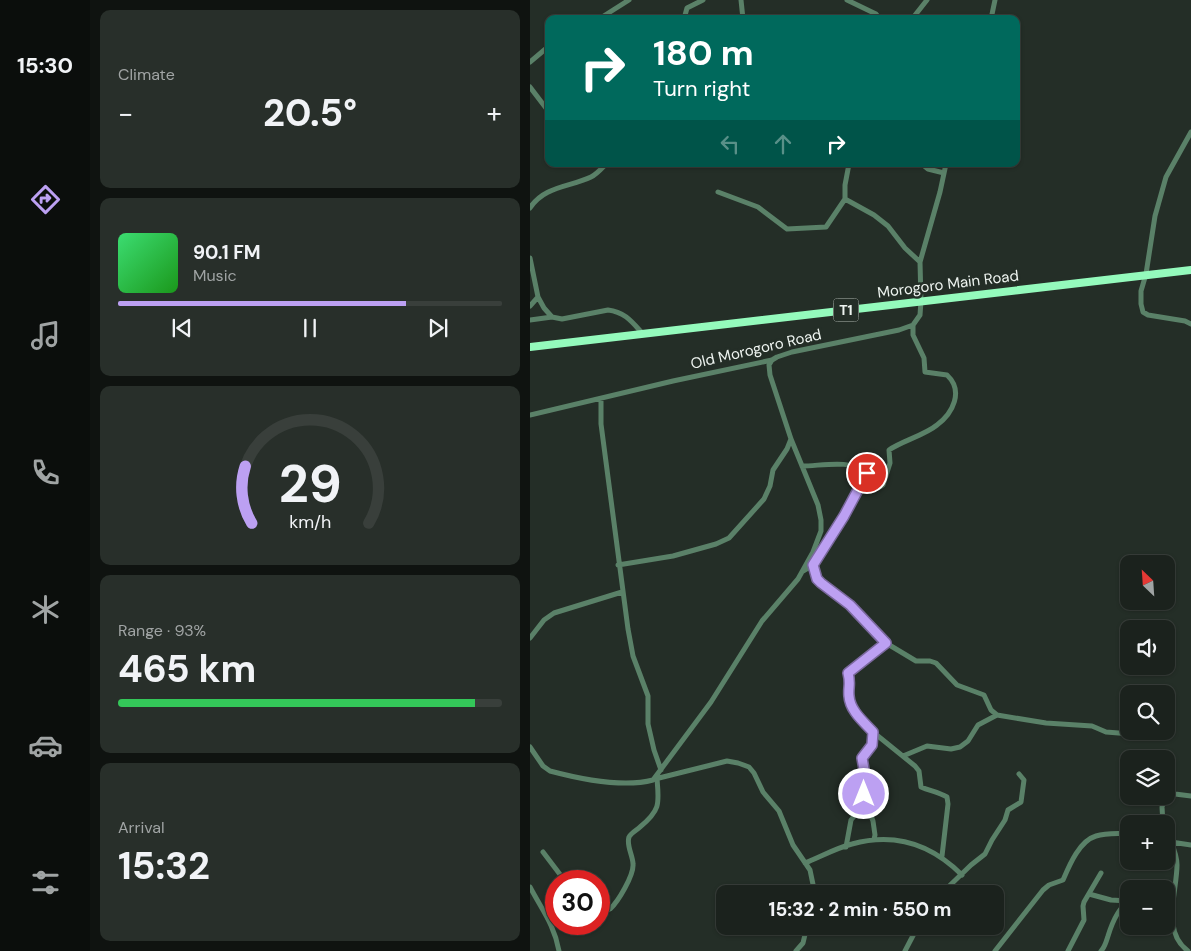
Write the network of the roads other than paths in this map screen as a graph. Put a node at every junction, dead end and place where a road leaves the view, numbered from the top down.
1 (630, 0) edge
2 (703, 0) edge
3 (741, 0) edge
4 (847, 0) edge
5 (927, 0) edge
6 (995, 0) edge
7 (606, 15) edge
8 (685, 15) edge
9 (743, 15) edge
10 (877, 15) edge
11 (915, 15) edge
12 (992, 15) edge
13 (545, 49) edge
14 (530, 62) edge
15 (530, 88) edge
16 (545, 107) edge
17 (1191, 132) edge
18 (603, 167) edge
19 (848, 167) edge
20 (926, 167) edge
21 (945, 167) edge
22 (944, 173) junction
23 (718, 192) dead end
24 (846, 199) junction
25 (530, 208) edge
26 (530, 258) edge
27 (920, 262) junction
28 (1191, 270) edge
29 (1146, 274) junction
30 (538, 297) junction
31 (921, 301) junction
32 (530, 306) edge
33 (552, 317) junction
34 (530, 320) edge
35 (1191, 324) edge
36 (913, 325) junction
37 (643, 334) junction
38 (530, 347) edge
39 (772, 360) junction
40 (601, 399) junction
41 (530, 415) edge
42 (791, 439) junction
43 (802, 466) junction
44 (867, 473) junction
45 (618, 565) junction
46 (813, 565) junction
47 (803, 571) junction
48 (622, 592) junction
49 (530, 638) edge
50 (886, 643) junction
51 (997, 716) junction
52 (873, 732) junction
53 (1120, 733) edge
54 (530, 747) edge
55 (903, 756) junction
56 (661, 770) junction
57 (1020, 774) dead end
58 (655, 779) junction
59 (1175, 793) edge
60 (1191, 796) edge
61 (865, 803) junction
62 (1120, 834) edge
63 (874, 840) junction
64 (1175, 842) edge
65 (1191, 844) edge
66 (846, 846) junction
67 (543, 852) dead end
68 (1175, 853) edge
69 (942, 856) junction
70 (805, 863) junction
71 (557, 870) edge
72 (1101, 872) dead end
73 (962, 875) junction
74 (1175, 882) edge
75 (813, 885) edge
76 (951, 885) edge
77 (530, 887) edge
78 (1089, 894) junction
79 (1120, 900) edge
80 (610, 908) edge
81 (1120, 910) edge
82 (1175, 934) edge
83 (805, 935) edge
84 (913, 935) edge
85 (558, 951) edge
86 (796, 951) edge
87 (905, 951) edge
88 (995, 951) edge
89 (1068, 951) edge
90 (1101, 951) edge
91 (1188, 951) edge

1 - 7 street
2 - 8 street
3 - 9 street
4 - 10 street
5 - 11 street
6 - 12 street
13 - 14 street
15 - 16 street
17 - 29 street
18 - 25 street
19 - 24 street
20 - 22 street
21 - 22 street
22 - 27 street
23 - 24 street
24 - 27 street
26 - 30 street
27 - 31 street
28 - 29 highway, Morogoro Main Road / T1
29 - 31 highway, Morogoro Main Road / T1
29 - 35 street
30 - 32 street
30 - 33 street
31 - 36 street
31 - 37 highway, Morogoro Main Road / T1
33 - 34 street
33 - 37 street
36 - 39 street, Old Morogoro Road
36 - 44 street
37 - 38 highway, Morogoro Main Road / T1
39 - 40 street, Old Morogoro Road
39 - 42 street
40 - 41 street, Old Morogoro Road
40 - 45 street
42 - 43 street
42 - 45 street
43 - 44 street
43 - 47 street
44 - 46 street
45 - 48 street
46 - 47 street
46 - 50 street
47 - 56 street
48 - 49 street
48 - 56 street
50 - 51 street
50 - 52 street
51 - 53 street
51 - 55 street
52 - 55 street
52 - 61 street
54 - 58 street
55 - 69 street
56 - 58 street
57 - 73 street
58 - 70 street
58 - 80 street
59 - 60 street
61 - 63 street
61 - 66 street
62 - 88 street
63 - 66 street
63 - 69 street
64 - 65 street
66 - 70 street
67 - 71 street
68 - 74 street
69 - 73 street
70 - 75 street
72 - 78 street
73 - 76 street
77 - 85 street
78 - 79 street
78 - 89 street
81 - 90 street
82 - 91 street
83 - 86 street
84 - 87 street

